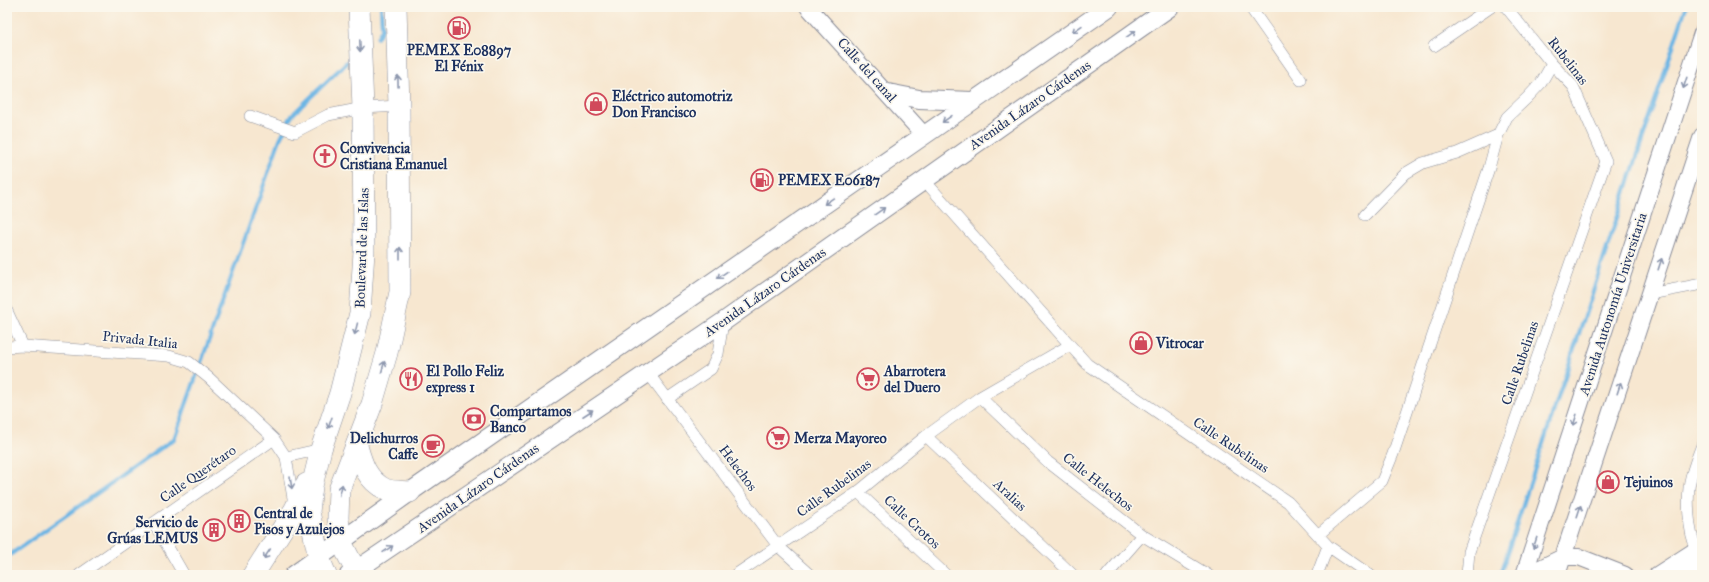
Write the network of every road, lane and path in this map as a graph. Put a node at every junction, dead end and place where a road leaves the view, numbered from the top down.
1 (359, 7) edge
2 (396, 7) edge
3 (808, 7) edge
4 (1109, 7) edge
5 (1170, 7) edge
6 (1250, 7) edge
7 (1491, 7) edge
8 (1506, 7) edge
9 (1702, 33) edge
10 (1434, 46) dead end
11 (1552, 64) junction
12 (1301, 80) dead end
13 (888, 93) junction
14 (972, 102) junction
15 (399, 106) junction
16 (363, 108) junction
17 (250, 116) dead end
18 (924, 135) junction
19 (1498, 135) junction
20 (1702, 136) edge
21 (1606, 161) joint
22 (924, 180) junction
23 (1365, 215) dead end
24 (1702, 284) edge
25 (1650, 294) junction
26 (7, 311) edge
27 (723, 322) junction
28 (1070, 345) junction
29 (22, 346) junction
30 (7, 347) edge
31 (648, 373) junction
32 (340, 393) junction
33 (980, 397) junction
34 (667, 399) junction
35 (372, 404) junction
36 (926, 436) junction
37 (274, 440) junction
38 (1702, 445) edge
39 (357, 446) junction
40 (321, 448) junction
41 (286, 456) junction
42 (410, 492) junction
43 (858, 492) junction
44 (295, 509) junction
45 (154, 523) junction
46 (1319, 534) junction
47 (1142, 535) junction
48 (341, 542) junction
49 (778, 546) junction
50 (1328, 546) junction
51 (1563, 557) junction
52 (1700, 559) edge
53 (322, 566) edge
54 (355, 574) edge
55 (80, 575) edge
56 (184, 575) edge
57 (253, 575) edge
58 (294, 575) edge
59 (735, 575) edge
60 (810, 575) edge
61 (946, 575) edge
62 (1073, 575) edge
63 (1107, 575) edge
64 (1208, 575) edge
65 (1318, 575) edge
66 (1370, 575) edge
67 (1467, 575) edge
68 (1525, 575) edge
69 (1557, 575) edge
70 (1598, 575) edge
71 (1625, 575) edge
72 (1657, 575) edge
73 (1682, 575) edge

1 -> 16 highway, Boulevard de las Islas
15 -> 2 highway
3 - 13 main road, Calle del canal
4 -> 14 main road
22 -> 5 main road, Avenida Lázaro Cárdenas
6 - 12 street
7 - 10 street
8 - 11 street, Rubelinas
9 -> 68 main road, Avenida Autonomía Universitaria
11 - 19 street
11 - 21 street, Rubelinas
13 - 14 main road
13 - 18 main road, Calle del canal
14 -> 18 main road
15 - 16 street
35 -> 15 highway
16 - 17 street
16 -> 32 highway, Boulevard de las Islas
18 -> 42 main road
19 - 23 street
19 - 46 street
25 -> 20 main road
21 - 67 street, Calle Rubelinas
27 -> 22 main road, Avenida Lázaro Cárdenas
22 - 28 street, Calle Rubelinas
24 - 25 street
51 -> 25 main road
26 - 29 street
27 - 31 main road, Avenida Lázaro Cárdenas
27 - 34 street
28 - 33 street, Calle Rubelinas
28 - 46 street, Calle Rubelinas
29 - 30 street, Privada Italia
29 - 37 street, Privada Italia
31 - 34 street, Helechos
54 -> 31 main road, Avenida Lázaro Cárdenas
32 - 35 highway
32 -> 40 highway, Boulevard de las Islas
33 - 36 street, Calle Rubelinas
33 - 47 street, Calle Helechos
34 - 49 street, Helechos
35 - 39 highway
36 - 43 street, Calle Rubelinas
36 - 62 street, Aralias
37 - 41 street, Privada Italia
37 - 45 street, Calle Querétaro
38 - 52 street
39 - 42 highway
48 -> 39 highway
40 - 41 street
40 - 44 highway
40 - 53 highway, Boulevard de las Islas
41 -> 44 street, Privada Italia
42 - 48 main road
43 - 49 street, Calle Rubelinas
43 - 61 street, Calle Crotos
44 -> 57 highway
45 - 55 street, Calle Querétaro
45 - 56 street
46 - 50 street, Calle Rubelinas
47 - 63 street
47 - 64 street, Calle Helechos
48 - 53 main road
48 - 54 highway
49 - 59 street, Calle Rubelinas
49 - 60 street, Helechos
50 - 65 street
50 - 66 street, Calle Rubelinas
51 - 68 main road
51 - 69 main road
51 - 70 main road
51 - 71 main road
52 - 72 main road
52 - 73 main road
53 - 58 main road

